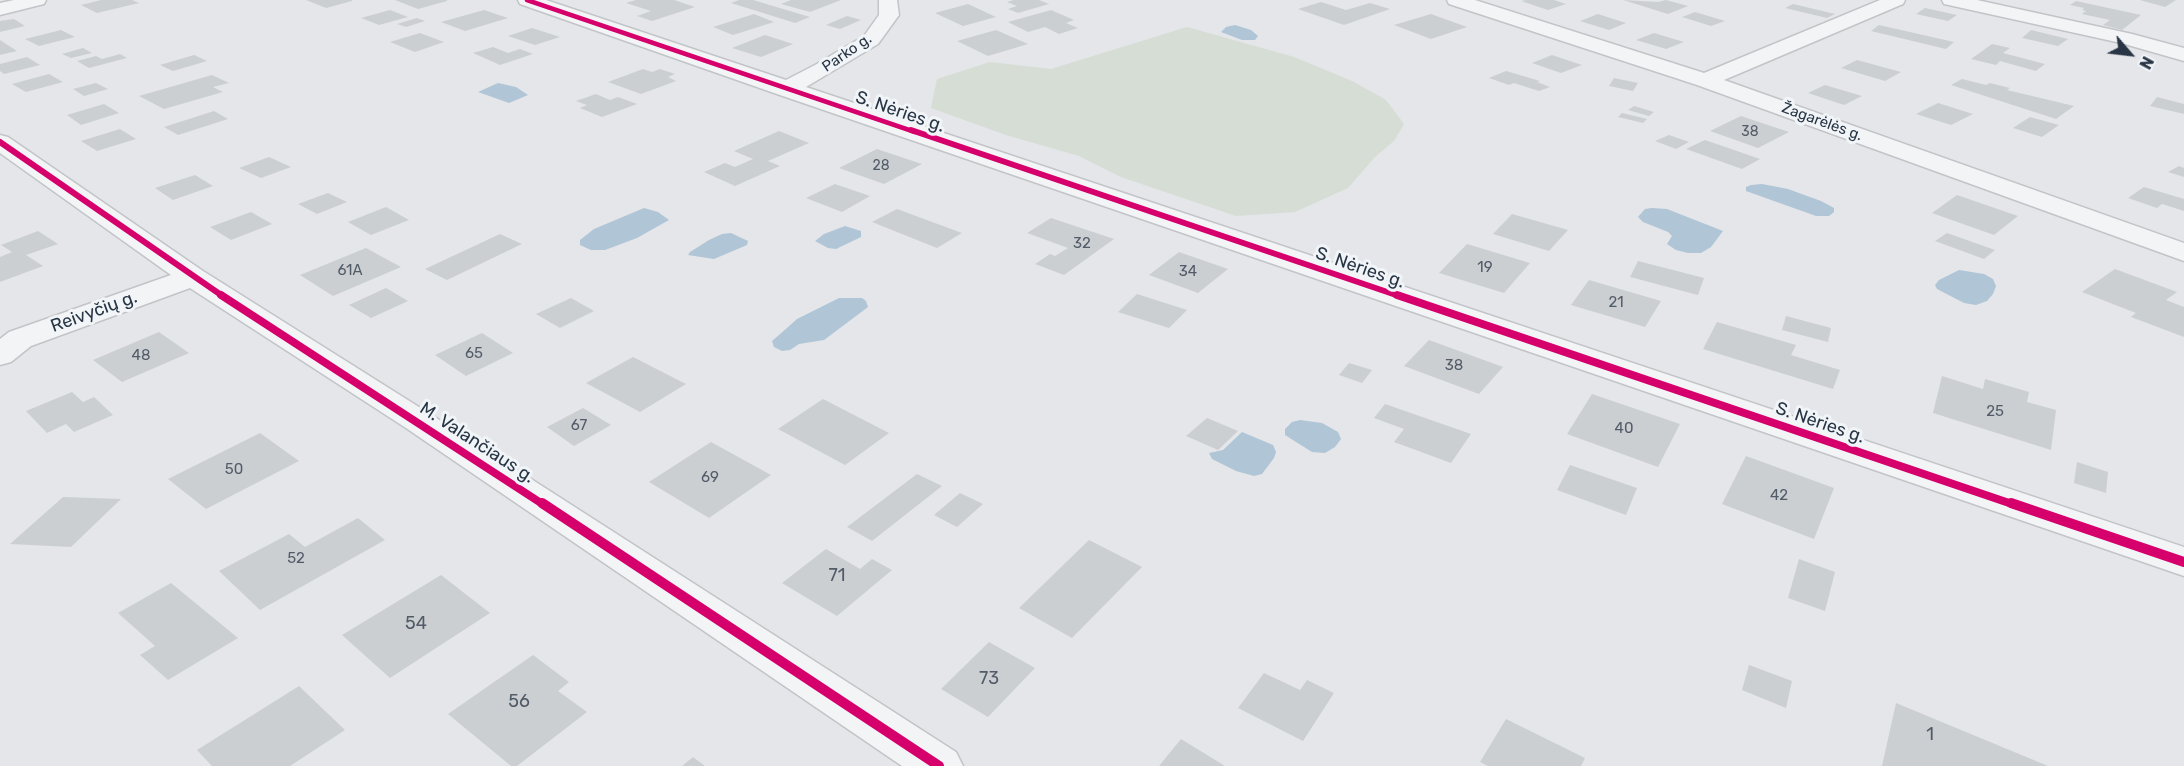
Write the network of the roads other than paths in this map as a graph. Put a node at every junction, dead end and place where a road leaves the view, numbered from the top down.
1 (37, 0) edge
2 (527, 0) edge
3 (888, 0) edge
4 (1456, 0) edge
5 (1896, 0) edge
6 (1951, 0) edge
7 (0, 9) edge
8 (2184, 55) edge
9 (1705, 80) junction
10 (784, 89) junction
11 (0, 142) edge
12 (2184, 253) edge
13 (193, 277) junction
14 (6, 343) edge
15 (2184, 562) edge
16 (939, 766) edge

1 - 7 street
2 - 10 street, S. Nėries g.
3 - 10 street, Parko g.
4 - 9 street, Žagarėlės g.
5 - 9 street
6 - 8 street
9 - 12 street, Žagarėlės g.
10 - 15 street, S. Nėries g.
11 - 13 street, M. Valančiaus g.
13 - 14 street, Reivyčių g.
13 - 16 street, M. Valančiaus g.

